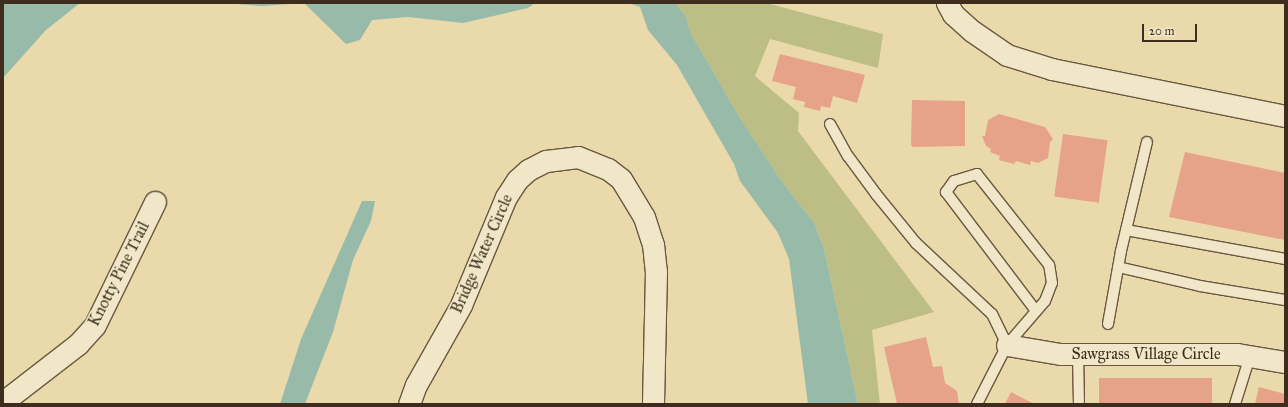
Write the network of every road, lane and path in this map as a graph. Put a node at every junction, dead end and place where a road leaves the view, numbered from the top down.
1 (947, 3) edge
2 (1285, 116) edge
3 (830, 124) dead end
4 (1147, 142) dead end
5 (155, 202) dead end
6 (1126, 230) junction
7 (1285, 259) edge
8 (1118, 267) junction
9 (1285, 300) edge
10 (1036, 311) junction
11 (1108, 324) dead end
12 (1007, 345) junction
13 (1078, 353) junction
14 (1250, 356) junction
15 (1284, 359) edge
16 (3, 402) edge
17 (408, 404) edge
18 (653, 404) edge
19 (977, 404) edge
20 (1079, 404) edge
21 (1235, 404) edge

1 - 2 street
3 - 12 lane
4 - 6 lane
5 - 16 street, Knotty Pine Trail
6 - 7 lane
6 - 8 lane
8 - 9 lane
8 - 11 lane
10 - 10 lane
10 - 12 lane
12 - 13 street, Sawgrass Village Circle
12 - 19 lane
13 - 14 street, Sawgrass Village Circle
13 - 20 lane
14 - 15 street, Sawgrass Village Circle
14 - 21 lane
17 - 18 street, Bridge Water Circle

